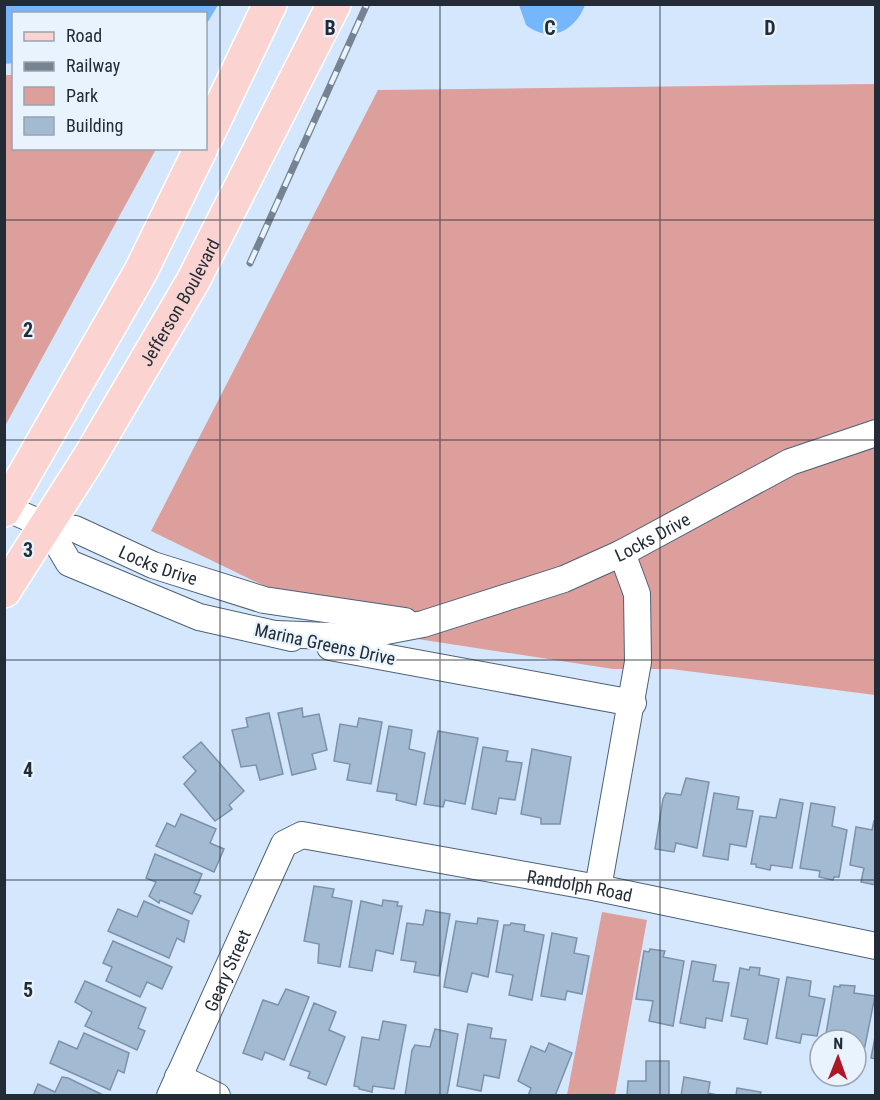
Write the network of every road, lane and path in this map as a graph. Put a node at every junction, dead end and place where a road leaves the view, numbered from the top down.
1 (334, 4) edge
2 (267, 12) edge
3 (207, 136) edge
4 (200, 150) edge
5 (876, 433) edge
6 (5, 508) edge
7 (47, 526) junction
8 (622, 553) junction
9 (4, 591) edge
10 (423, 624) junction
11 (276, 634) junction
12 (633, 703) junction
13 (284, 844) joint
14 (598, 888) junction
15 (876, 946) edge
16 (174, 1086) edge
17 (217, 1095) edge

1 - 7 main road, Jefferson Boulevard
2 - 3 main road
4 - 6 main road
5 - 8 street, Locks Drive
6 - 7 street, Locks Drive
7 - 9 main road, Jefferson Boulevard
7 - 10 street, Locks Drive
7 - 11 street, Marina Greens Drive
8 - 10 street, Locks Drive
8 - 12 street
10 - 11 street, Locks Drive
11 - 12 street, Marina Greens Drive
12 - 14 street
13 - 14 street, Randolph Road
13 - 16 street, Geary Street
14 - 15 street, Randolph Road
16 - 17 street

